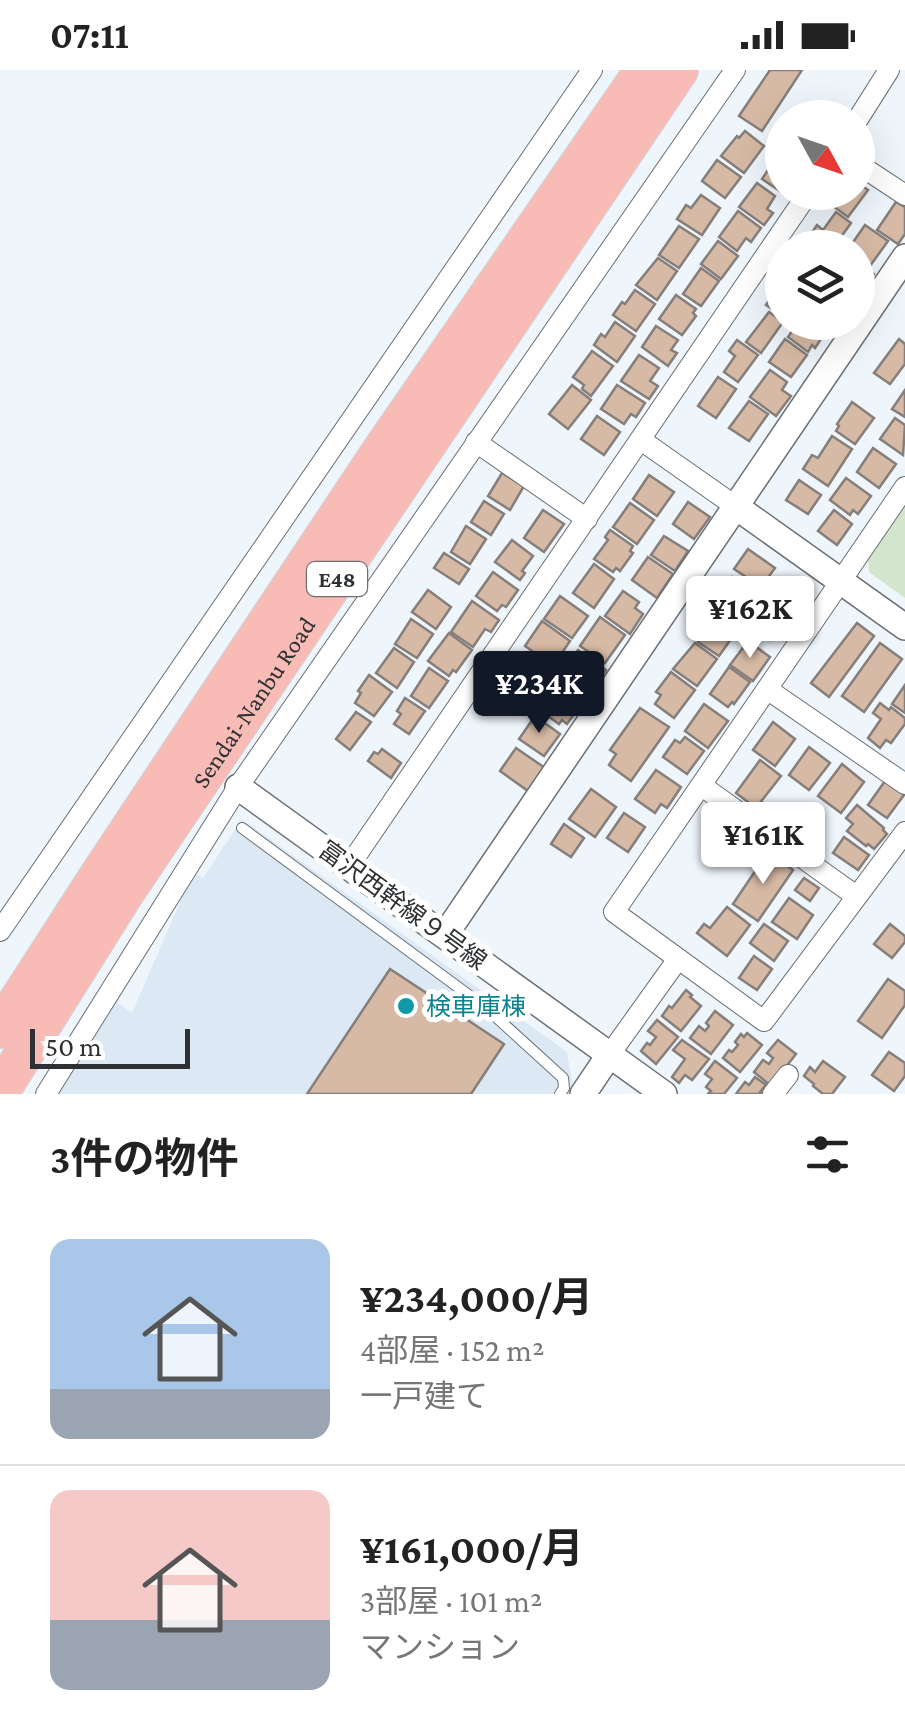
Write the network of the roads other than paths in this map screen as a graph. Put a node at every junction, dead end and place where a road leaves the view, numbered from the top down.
1 (592, 70) edge
2 (644, 70) edge
3 (680, 70) edge
4 (735, 70) edge
5 (890, 70) edge
6 (870, 100) edge
7 (875, 175) edge
8 (905, 195) edge
9 (796, 210) edge
10 (905, 257) edge
11 (641, 440) junction
12 (476, 442) junction
13 (905, 488) edge
14 (735, 506) junction
15 (588, 519) junction
16 (841, 582) junction
17 (905, 627) edge
18 (767, 689) junction
19 (905, 784) edge
20 (702, 786) junction
21 (238, 787) junction
22 (242, 828) dead end
23 (905, 832) edge
24 (350, 866) junction
25 (856, 896) junction
26 (0, 931) edge
27 (446, 935) junction
28 (678, 959) junction
29 (0, 1029) edge
30 (610, 1054) junction
31 (788, 1075) dead end
32 (0, 1092) edge
33 (46, 1094) edge
34 (560, 1094) edge
35 (583, 1094) edge
36 (664, 1094) edge
37 (773, 1094) edge

1 - 26 street
2 - 29 highway, Sendai-Nanbu Road / E48
3 - 32 highway, Sendai-Nanbu Road / E48
4 - 12 street
5 - 6 street
7 - 8 street
9 - 11 street
10 - 14 street
11 - 14 street
11 - 15 street
12 - 15 street
12 - 21 street
13 - 16 street
14 - 16 street
14 - 27 street
15 - 24 street
16 - 17 street
16 - 18 street
18 - 19 street
18 - 20 street
20 - 25 street
20 - 28 street
21 - 24 street, 富沢西幹線９号線
21 - 33 street
22 - 34 lane
23 - 25 street
24 - 27 street, 富沢西幹線９号線
25 - 28 street
27 - 30 street, 富沢西幹線９号線
28 - 30 street
30 - 35 street
30 - 36 street, 富沢西幹線９号線
31 - 37 street

